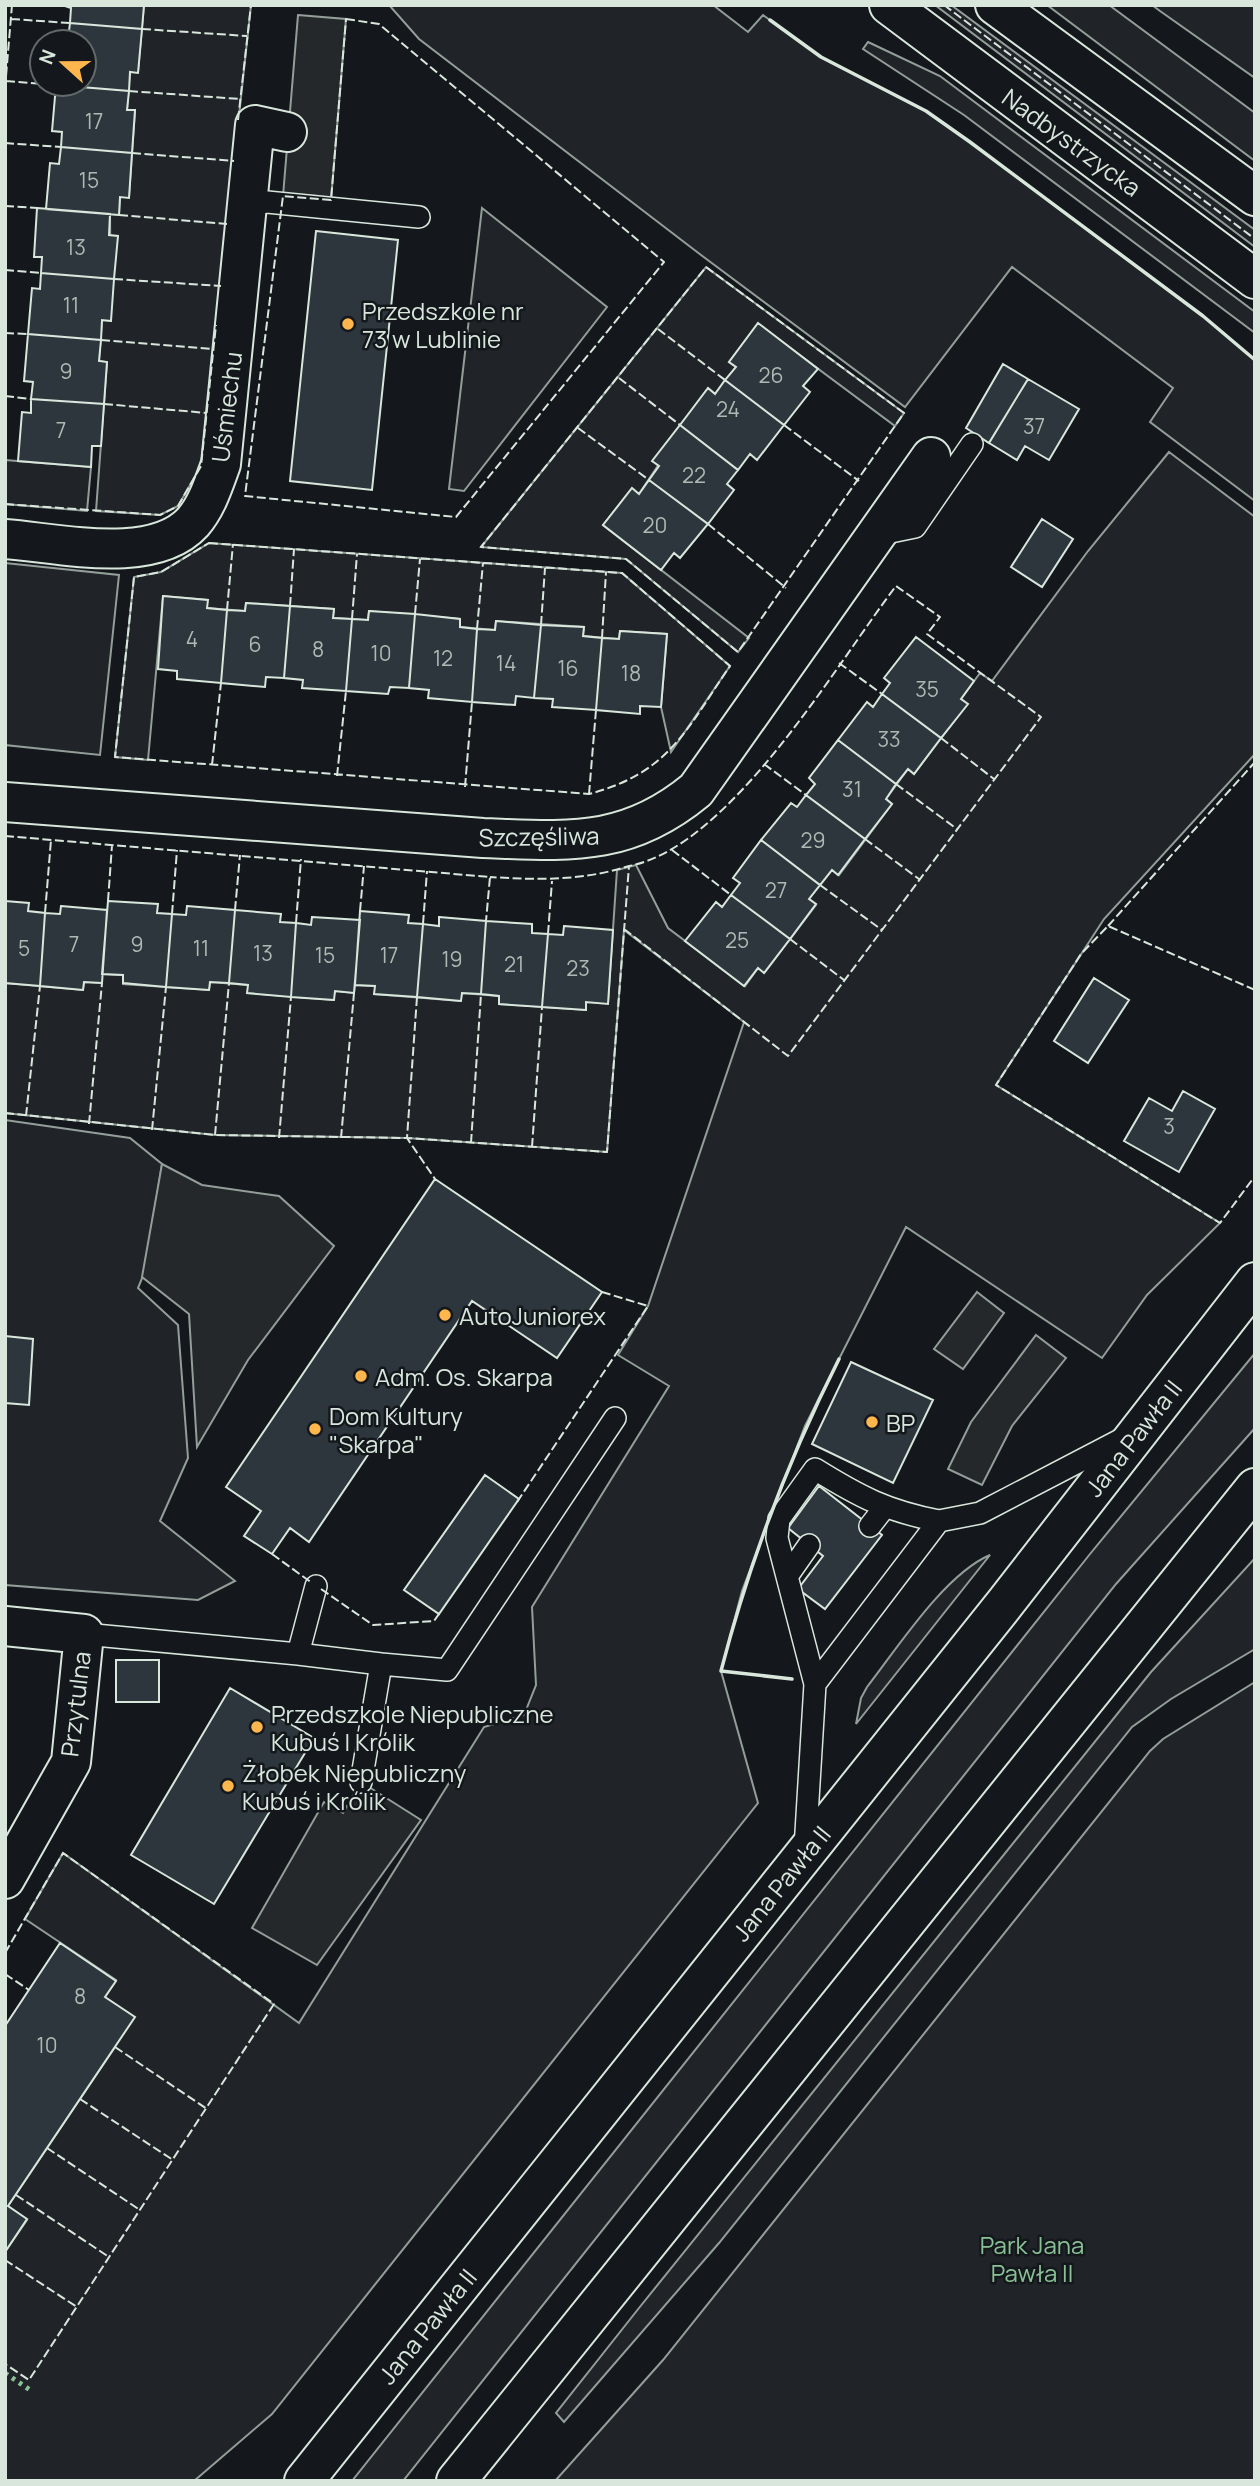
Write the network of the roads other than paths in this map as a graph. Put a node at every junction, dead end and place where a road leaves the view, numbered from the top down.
1 (889, 5) edge
2 (995, 5) edge
3 (287, 132) dead end
4 (1255, 196) edge
5 (247, 206) junction
6 (419, 217) dead end
7 (1255, 279) edge
8 (972, 444) dead end
9 (931, 457) dead end
10 (875, 535) junction
11 (5, 539) edge
12 (5, 802) edge
13 (1255, 1282) edge
14 (615, 1419) dead end
15 (1138, 1431) junction
16 (1255, 1488) edge
17 (884, 1508) junction
18 (939, 1521) junction
19 (870, 1526) dead end
20 (809, 1545) dead end
21 (788, 1575) junction
22 (316, 1586) dead end
23 (814, 1600) dead end
24 (800, 1618) junction
25 (5, 1626) edge
26 (84, 1634) junction
27 (298, 1654) junction
28 (381, 1664) junction
29 (816, 1684) junction
30 (361, 1782) dead end
31 (804, 1853) junction
32 (5, 1879) edge
33 (304, 2481) edge
34 (456, 2481) edge

1 - 7 street, Nadbystrzycka
2 - 4 street
3 - 5 street, Uśmiechu
5 - 6 lane
5 - 11 street, Uśmiechu
8 - 10 lane
9 - 10 street, Szczęśliwa
10 - 12 street, Szczęśliwa
13 - 15 street, Jana Pawła II
14 - 28 lane
15 - 18 lane
15 - 31 street, Jana Pawła II
16 - 34 street
17 - 18 lane
17 - 19 lane
17 - 21 lane
18 - 29 lane
20 - 21 lane
21 - 24 lane
22 - 27 lane
23 - 24 lane
24 - 29 lane
25 - 26 street, Przytulna
26 - 27 lane
26 - 32 street, Przytulna
27 - 28 lane
28 - 30 lane
29 - 31 lane
31 - 33 street, Jana Pawła II

